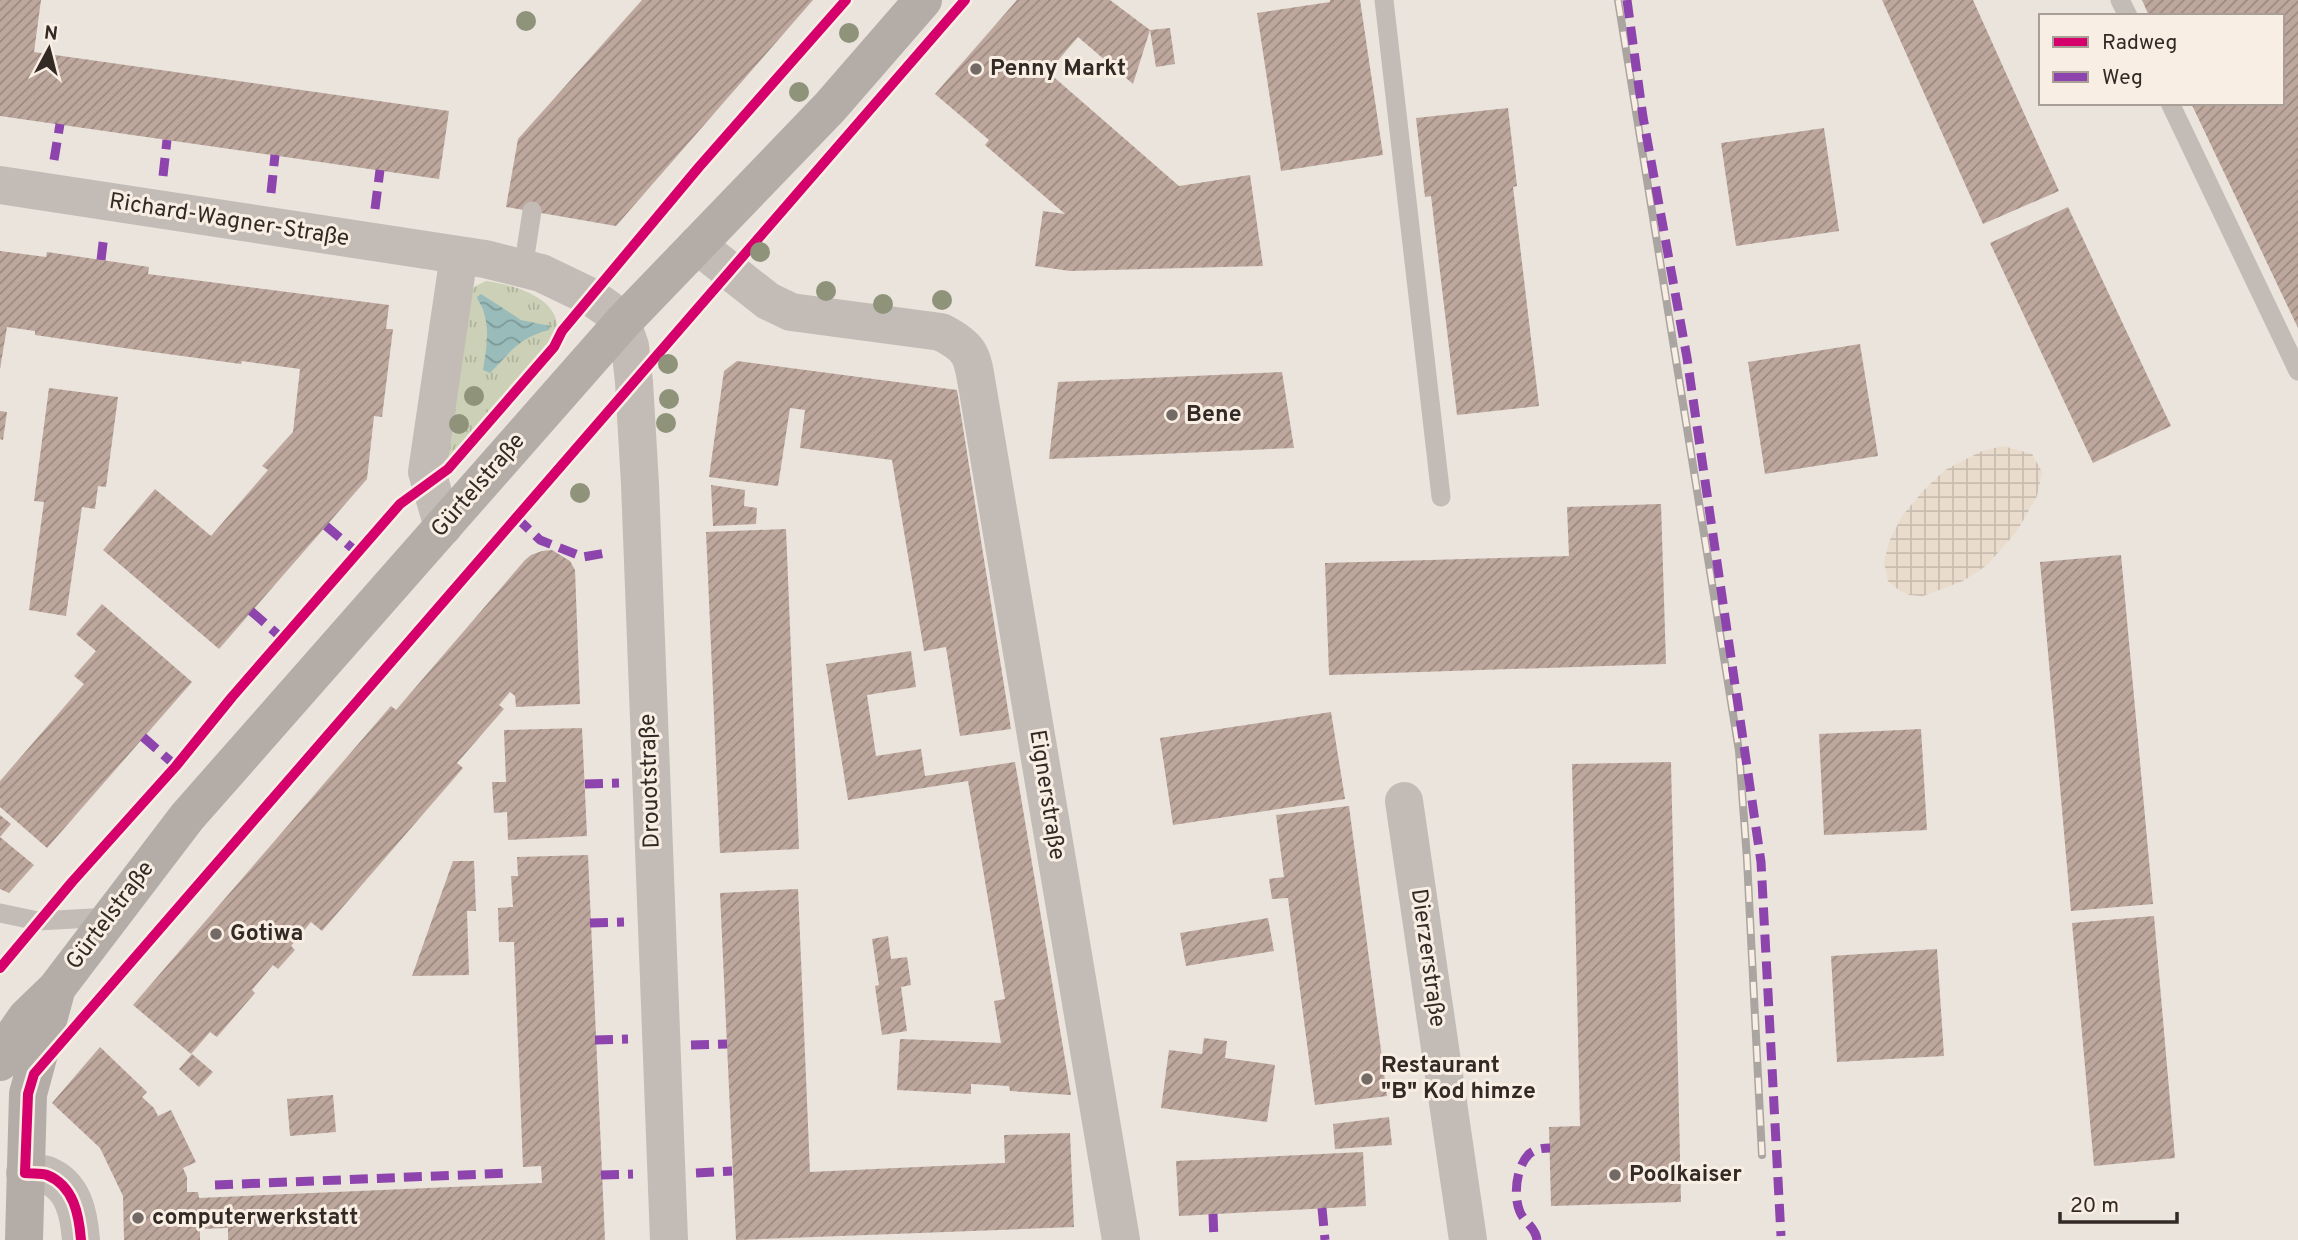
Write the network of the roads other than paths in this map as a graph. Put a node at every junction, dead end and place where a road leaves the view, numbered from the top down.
1 (923, 0) edge
2 (1384, 0) edge
3 (2171, 105) edge
4 (0, 186) edge
5 (532, 211) dead end
6 (697, 245) junction
7 (459, 256) junction
8 (523, 268) junction
9 (622, 323) junction
10 (2298, 371) edge
11 (1441, 497) dead end
12 (443, 527) junction
13 (1404, 801) dead end
14 (0, 913) edge
15 (111, 917) junction
16 (56, 989) junction
17 (2, 1051) edge
18 (25, 1173) junction
19 (24, 1240) edge
20 (81, 1240) edge
21 (669, 1240) edge
22 (1121, 1240) edge
23 (1468, 1240) edge

1 - 6 main road, Gürtelstraße
2 - 11 lane
3 - 10 lane
4 - 7 street, Richard-Wagner-Straße
5 - 8 lane
6 - 9 main road, Gürtelstraße
6 - 22 street, Eignerstraße
7 - 8 street, Richard-Wagner-Straße
7 - 12 street
8 - 9 street, Richard-Wagner-Straße
9 - 12 main road, Gürtelstraße
9 - 21 street, Drouotstraße
12 - 15 main road, Gürtelstraße
13 - 23 street, Dierzerstraße
14 - 15 lane
15 - 16 main road, Gürtelstraße
16 - 17 main road, Gürtelstraße
16 - 18 main road, Gürtelstraße
18 - 19 main road, Gürtelstraße
18 - 20 street

